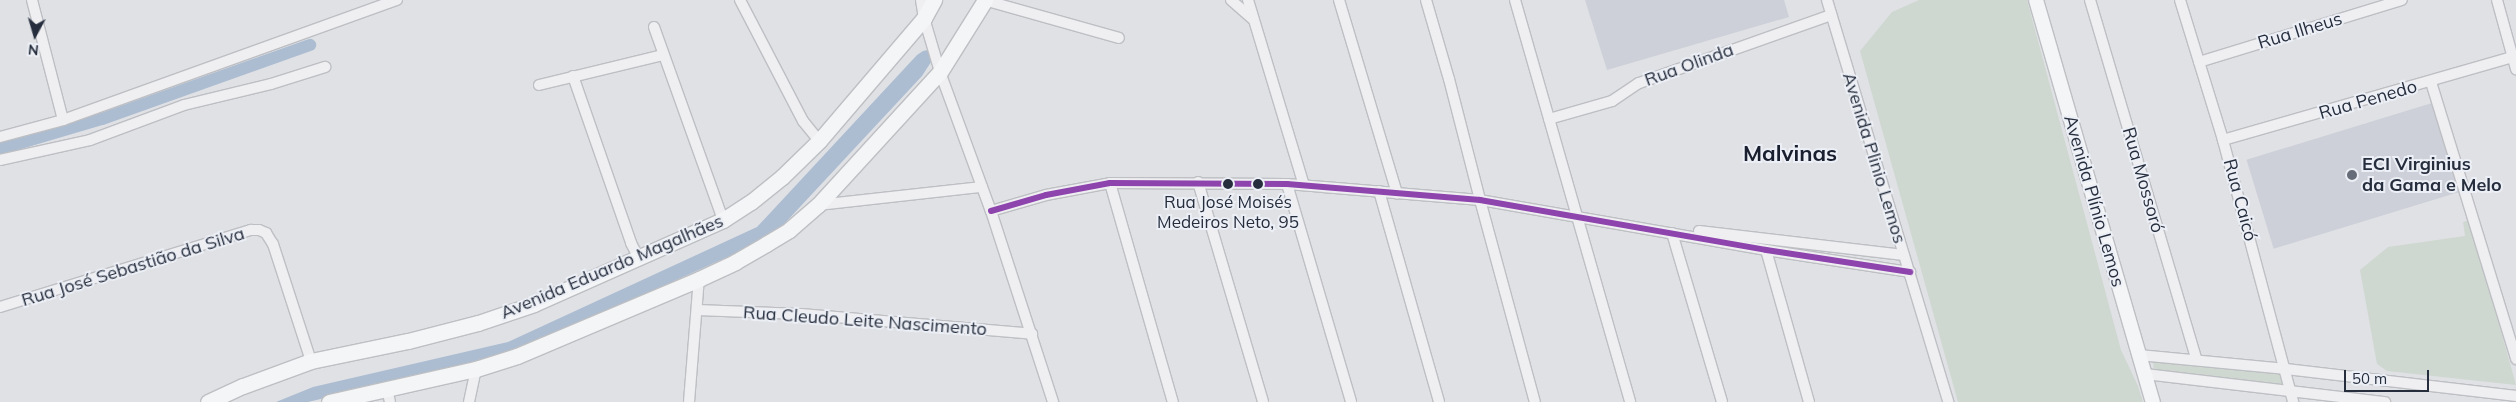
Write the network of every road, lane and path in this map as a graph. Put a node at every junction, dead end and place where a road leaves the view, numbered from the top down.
1 (32, 0) edge
2 (397, 0) edge
3 (740, 0) edge
4 (921, 0) edge
5 (934, 0) edge
6 (984, 0) edge
7 (1232, 0) edge
8 (1248, 0) edge
9 (1339, 0) edge
10 (1426, 0) edge
11 (1515, 0) edge
12 (1827, 0) edge
13 (2036, 0) edge
14 (2090, 0) edge
15 (2180, 0) edge
16 (2402, 0) edge
17 (2497, 0) edge
18 (1831, 15) junction
19 (924, 18) junction
20 (1253, 19) junction
21 (654, 27) dead end
22 (1119, 38) dead end
23 (663, 55) junction
24 (2512, 57) junction
25 (2199, 62) junction
26 (325, 67) dead end
27 (2516, 69) edge
28 (940, 72) junction
29 (573, 76) junction
30 (2431, 82) junction
31 (539, 85) dead end
32 (63, 120) junction
33 (1549, 120) junction
34 (0, 137) edge
35 (2223, 140) junction
36 (819, 141) junction
37 (0, 160) edge
38 (1198, 182) junction
39 (1110, 183) junction
40 (1287, 184) junction
41 (1304, 185) junction
42 (982, 187) junction
43 (1380, 192) junction
44 (1397, 193) junction
45 (1480, 200) junction
46 (818, 205) junction
47 (991, 211) junction
48 (1576, 217) junction
49 (723, 220) junction
50 (1672, 232) junction
51 (1766, 250) junction
52 (1904, 255) junction
53 (639, 259) junction
54 (1910, 272) junction
55 (699, 279) junction
56 (0, 307) edge
57 (697, 310) junction
58 (1032, 334) junction
59 (2139, 355) junction
60 (2196, 359) junction
61 (2516, 359) edge
62 (311, 361) junction
63 (476, 369) junction
64 (2286, 369) junction
65 (2145, 374) junction
66 (2290, 391) junction
67 (389, 396) edge
68 (2516, 396) edge
69 (208, 402) edge
70 (329, 402) edge
71 (469, 402) edge
72 (689, 402) edge
73 (1053, 402) edge
74 (1173, 402) edge
75 (1263, 402) edge
76 (1351, 402) edge
77 (1440, 402) edge
78 (1536, 402) edge
79 (1630, 402) edge
80 (1722, 402) edge
81 (1809, 402) edge
82 (1948, 402) edge
83 (2152, 402) edge
84 (2293, 402) edge
85 (2384, 402) edge

1 - 32 street
2 - 32 street
3 - 36 street
4 - 19 street
5 - 19 main road, Avenida Eduardo Magalhães
6 - 22 street
6 - 28 main road
7 - 20 street
8 - 20 street
9 - 44 street
10 - 45 street
11 - 33 street
12 - 18 street, Avenida Plinio Lemos
13 - 59 main road, Avenida Plínio Lemos
14 - 60 street, Rua Mossoró
15 - 25 street, Rua Caicó
16 - 25 street, Rua Ilheus
17 - 24 street
18 - 33 street, Rua Olinda
18 - 52 street, Avenida Plinio Lemos
19 - 28 street
19 - 36 main road, Avenida Eduardo Magalhães
20 - 41 street
21 - 23 street
23 - 29 street
23 - 49 street
24 - 27 street
24 - 30 street, Rua Penedo
25 - 35 street, Rua Caicó
26 - 37 street
28 - 42 street
28 - 46 main road
29 - 31 street
29 - 53 street
30 - 35 street, Rua Penedo
30 - 61 street
32 - 34 street
33 - 48 street
35 - 64 street, Rua Caicó
36 - 49 main road, Avenida Eduardo Magalhães
38 - 39 street
38 - 40 street
38 - 75 street
39 - 47 street
39 - 74 street
40 - 41 street
40 - 76 street
41 - 43 street
42 - 46 street
42 - 47 street
43 - 44 street
43 - 77 street
44 - 45 street
45 - 48 street
45 - 78 street
46 - 55 main road
47 - 58 street
48 - 50 street
48 - 52 street
48 - 79 street
49 - 53 main road, Avenida Eduardo Magalhães
50 - 51 street
50 - 80 street
51 - 54 street
51 - 81 street
52 - 54 street, Avenida Plinio Lemos
53 - 62 main road, Avenida Eduardo Magalhães
54 - 82 street, Avenida Plinio Lemos
55 - 57 street
55 - 63 main road
56 - 62 street, Rua José Sebastião da Silva
57 - 58 street, Rua Cleudo Leite Nascimento
57 - 72 street
58 - 73 street
59 - 60 street
59 - 65 main road, Avenida Plínio Lemos
60 - 64 street
62 - 69 main road, Avenida Eduardo Magalhães
63 - 67 main road
63 - 71 street
64 - 66 street, Rua Caicó
64 - 68 street
65 - 66 street
65 - 83 main road, Avenida Plínio Lemos
66 - 84 street, Rua Caicó
66 - 85 street
67 - 70 main road

